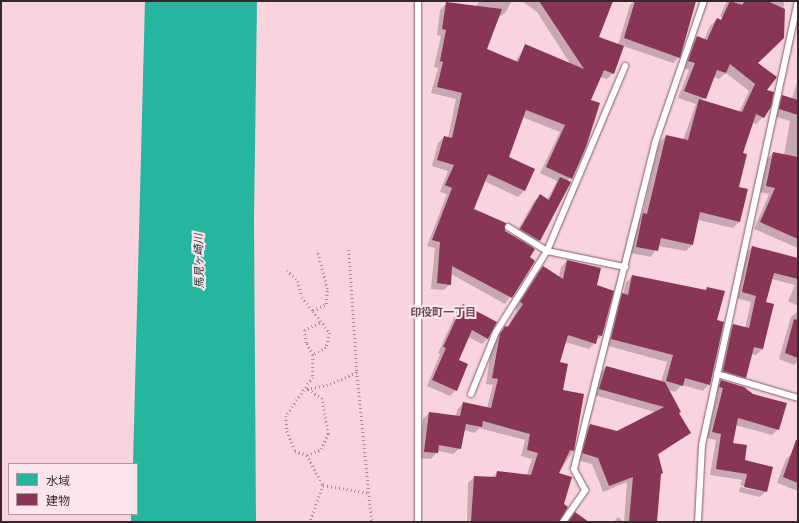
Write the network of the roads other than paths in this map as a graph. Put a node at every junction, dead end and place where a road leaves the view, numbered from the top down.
1 (418, 1) edge
2 (704, 1) edge
3 (798, 1) edge
4 (625, 66) dead end
5 (508, 227) dead end
6 (547, 251) junction
7 (625, 267) junction
8 (717, 374) junction
9 (471, 394) dead end
10 (798, 398) edge
11 (418, 522) edge
12 (563, 522) edge
13 (698, 522) edge

1 - 11 lane
2 - 7 lane
3 - 8 lane
4 - 6 lane
5 - 6 lane
6 - 7 lane
6 - 9 lane
7 - 12 lane
8 - 10 lane
8 - 13 lane

